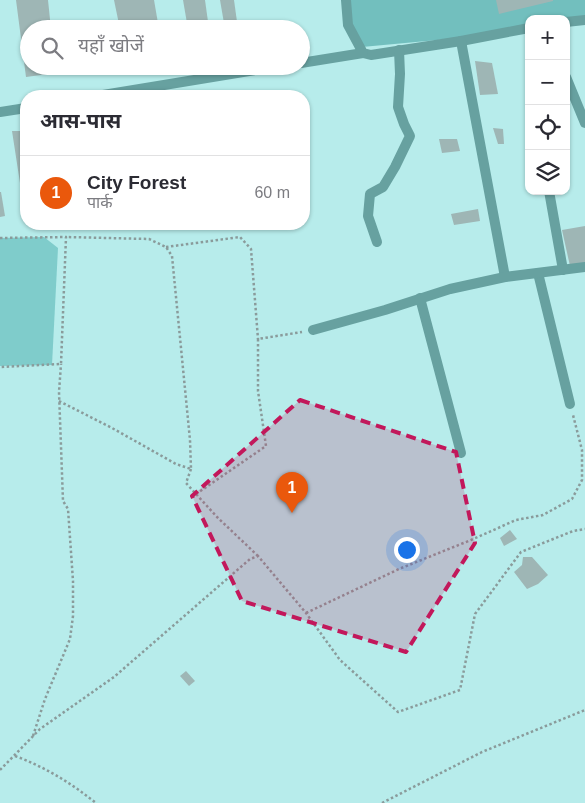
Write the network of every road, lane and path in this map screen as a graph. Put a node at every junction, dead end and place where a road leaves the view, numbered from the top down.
1 (346, 0) edge
2 (585, 20) edge
3 (570, 22) edge
4 (525, 29) edge
5 (461, 40) junction
6 (399, 50) junction
7 (363, 53) junction
8 (310, 62) edge
9 (225, 75) edge
10 (570, 87) edge
11 (134, 90) edge
12 (20, 109) edge
13 (0, 112) edge
14 (585, 123) edge
15 (550, 195) edge
16 (66, 237) junction
17 (0, 238) edge
18 (377, 242) dead end
19 (166, 247) junction
20 (585, 267) edge
21 (563, 270) junction
22 (538, 273) junction
23 (504, 277) junction
24 (420, 298) junction
25 (313, 330) joint
26 (258, 339) junction
27 (61, 364) junction
28 (0, 367) edge
29 (59, 401) junction
30 (570, 404) joint
31 (461, 453) dead end
32 (190, 469) junction
33 (196, 494) junction
34 (585, 529) edge
35 (258, 556) junction
36 (306, 613) junction
37 (585, 710) edge
38 (32, 738) junction
39 (15, 756) junction
40 (0, 770) edge
41 (96, 803) edge
42 (382, 803) edge

1 - 7 street
2 - 3 street
4 - 5 street
5 - 6 street
5 - 23 street
6 - 7 street
6 - 18 street
7 - 8 street
9 - 11 street
10 - 14 street
12 - 13 street
15 - 21 street
16 - 17 path
16 - 19 path
16 - 27 path
19 - 26 path
19 - 32 path
20 - 21 street
21 - 22 street
22 - 23 street
22 - 30 street
23 - 24 street
24 - 25 street
24 - 31 street
25 - 26 path
26 - 33 path
27 - 28 path
27 - 29 path
29 - 32 path
29 - 38 path
30 - 36 path
32 - 33 path
33 - 35 path
34 - 36 path
35 - 36 path
35 - 38 path
37 - 42 path
38 - 39 path
39 - 40 path
39 - 41 path

